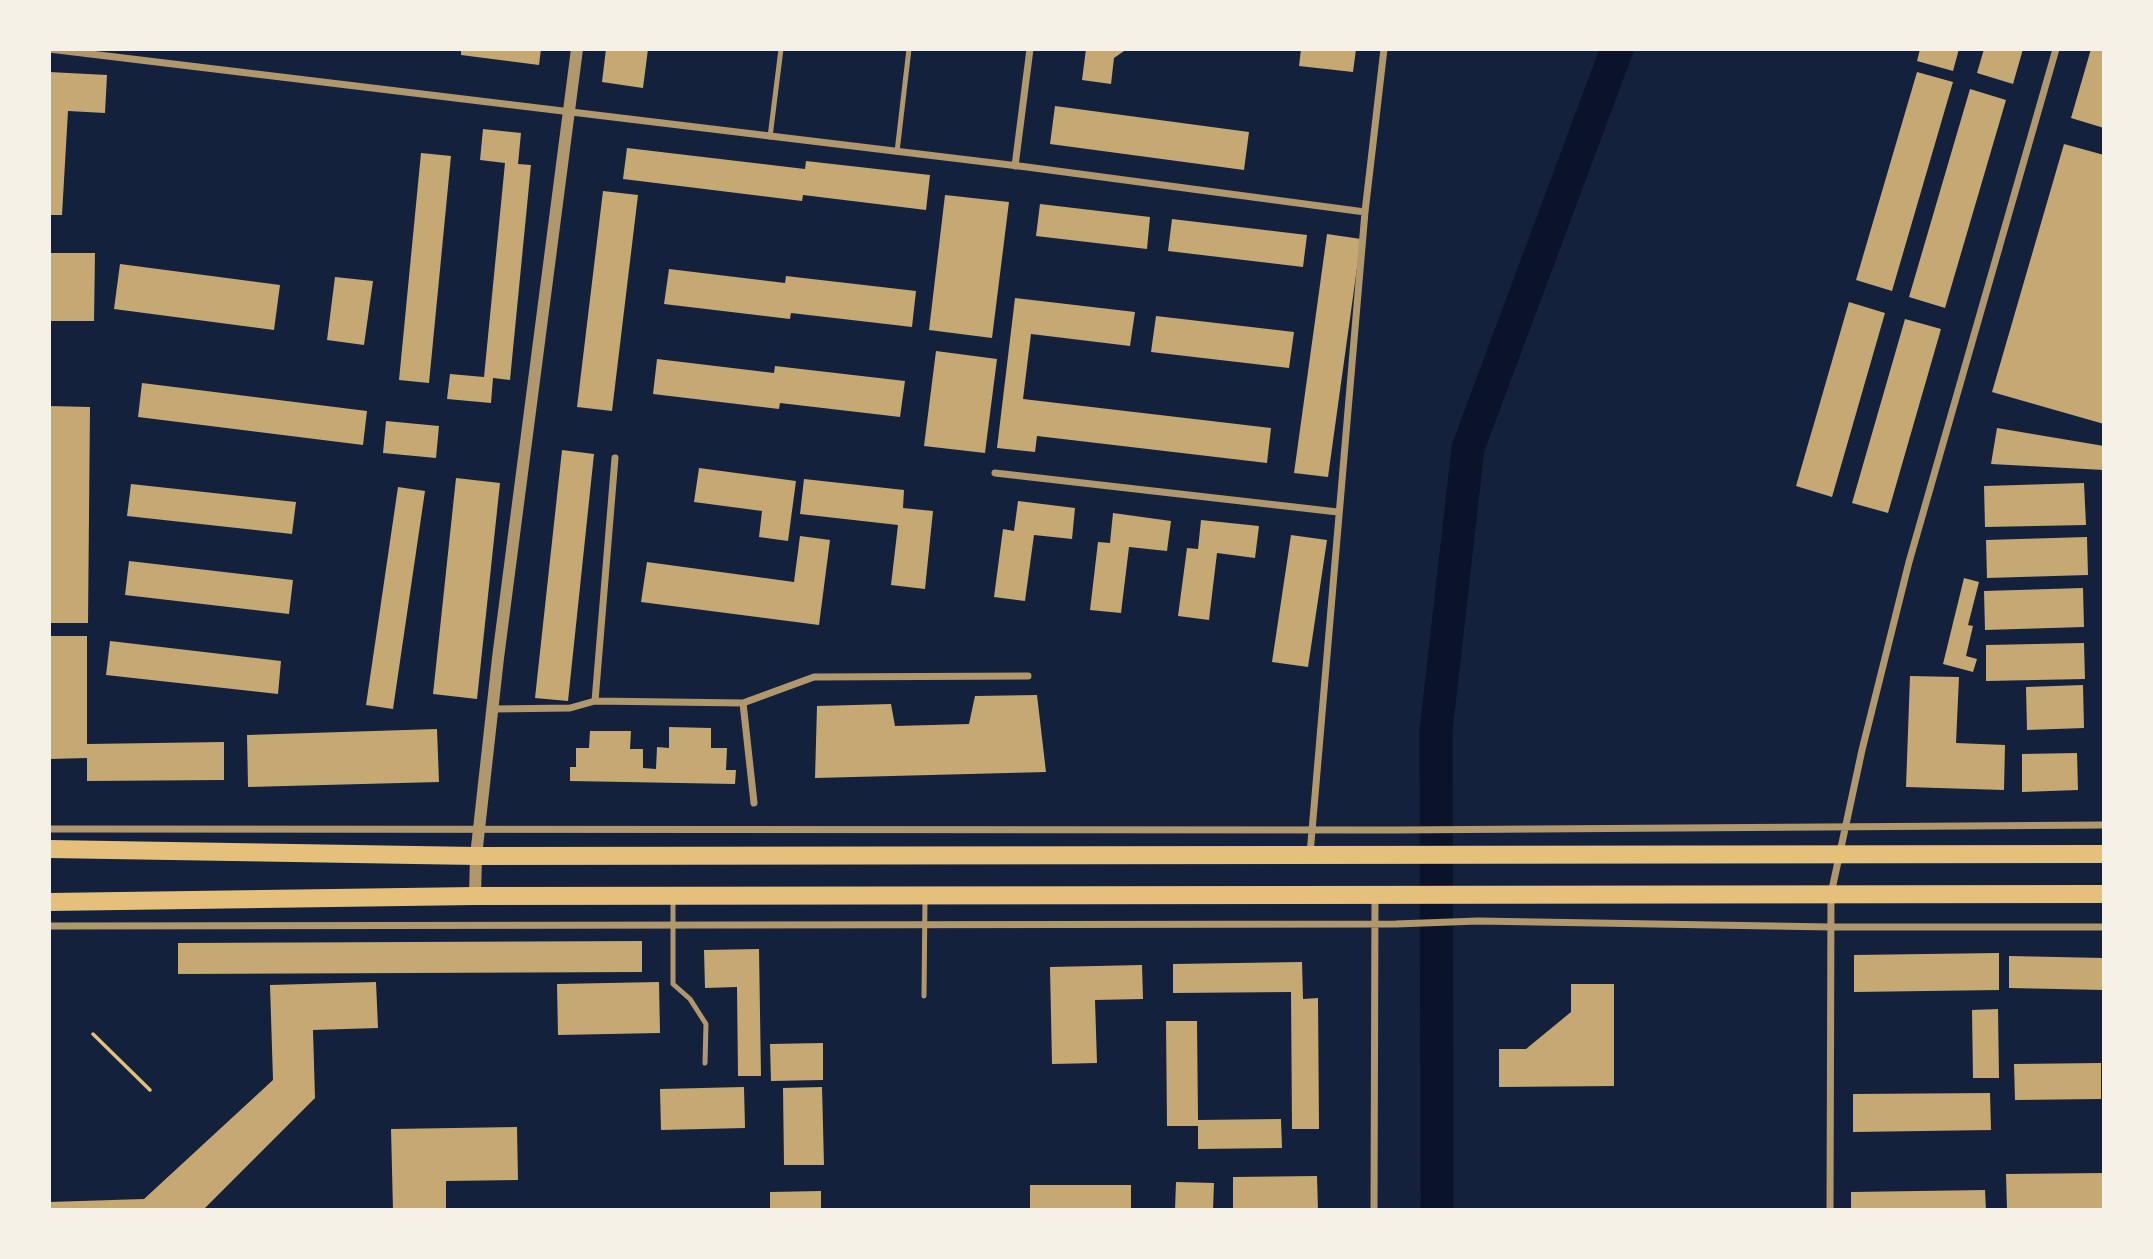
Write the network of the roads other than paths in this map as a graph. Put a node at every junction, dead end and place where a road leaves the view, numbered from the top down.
1 (49, 49) edge
2 (577, 49) edge
3 (781, 49) edge
4 (909, 49) edge
5 (1030, 49) edge
6 (1384, 49) edge
7 (2056, 49) edge
8 (569, 114) junction
9 (770, 137) junction
10 (897, 152) junction
11 (1015, 166) junction
12 (1365, 212) junction
13 (615, 458) dead end
14 (995, 472) dead end
15 (1338, 512) junction
16 (1028, 676) dead end
17 (595, 701) junction
18 (743, 703) junction
19 (493, 709) junction
20 (754, 803) dead end
21 (2104, 825) edge
22 (1846, 826) junction
23 (49, 828) edge
24 (479, 830) junction
25 (1312, 830) junction
26 (49, 849) edge
27 (1840, 854) junction
28 (2104, 854) edge
29 (1310, 855) junction
30 (476, 856) junction
31 (1831, 894) junction
32 (2104, 894) edge
33 (925, 895) junction
34 (1375, 895) junction
35 (475, 896) junction
36 (673, 896) junction
37 (49, 902) edge
38 (1376, 922) junction
39 (925, 923) junction
40 (673, 924) junction
41 (49, 926) edge
42 (1831, 927) junction
43 (2104, 927) edge
44 (924, 996) dead end
45 (705, 1063) dead end
46 (1374, 1210) edge
47 (1830, 1210) edge

1 - 8 street
2 - 8 street
3 - 9 lane
4 - 10 lane
5 - 11 street
6 - 12 street
7 - 22 street
8 - 9 street
8 - 19 street
9 - 10 street
10 - 11 street
11 - 12 street
12 - 15 street
13 - 17 street
14 - 15 street
15 - 25 street
16 - 18 street
17 - 18 street
17 - 19 street
18 - 20 street
19 - 24 street
21 - 22 street
22 - 25 street
22 - 27 street
23 - 24 street
24 - 25 street
24 - 30 street
25 - 29 street
26 - 30 main road
27 - 28 main road
27 - 29 main road
27 - 31 street
29 - 30 main road
30 - 35 street
31 - 32 main road
31 - 34 main road
31 - 42 street
33 - 34 main road
33 - 36 main road
33 - 39 lane
34 - 38 street
35 - 36 main road
35 - 37 main road
36 - 40 lane
38 - 39 street
38 - 42 street
38 - 46 street
39 - 40 street
39 - 44 lane
40 - 41 street
40 - 45 lane
42 - 43 street
42 - 47 street

